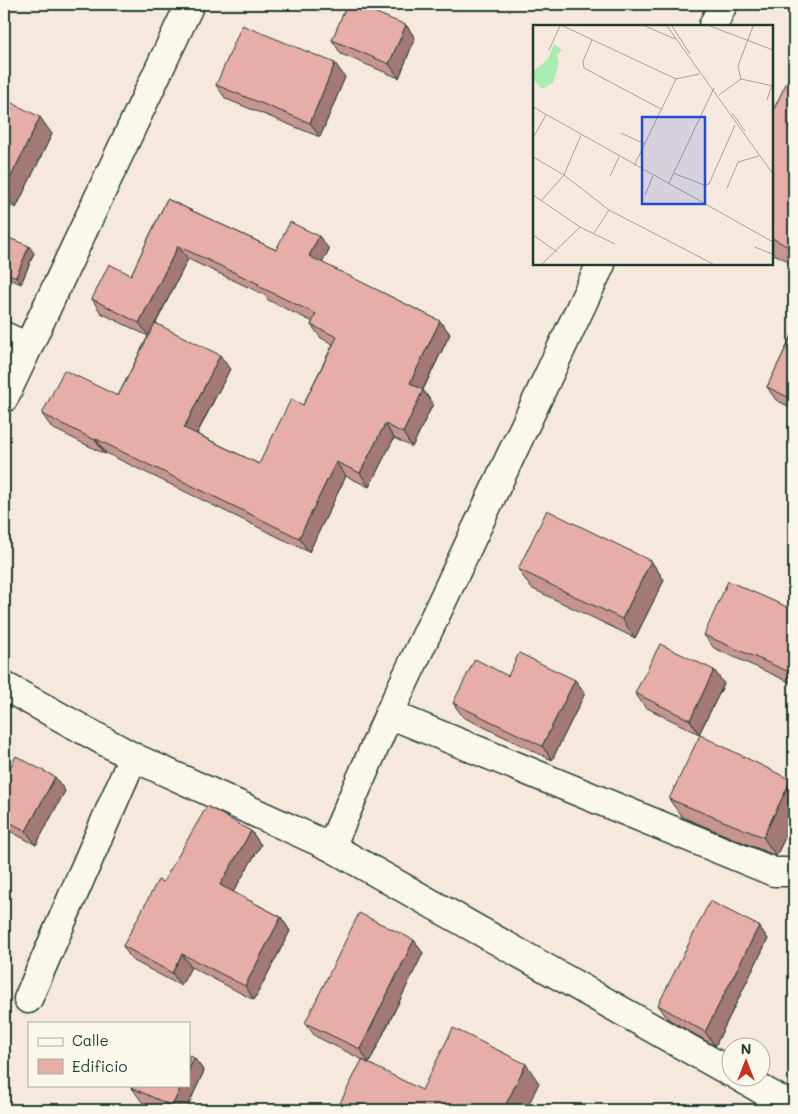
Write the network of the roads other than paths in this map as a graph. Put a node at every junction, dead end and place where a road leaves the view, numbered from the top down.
1 (190, 4) edge
2 (723, 4) edge
3 (712, 25) edge
4 (601, 265) edge
5 (16, 342) edge
6 (4, 398) edge
7 (4, 686) edge
8 (390, 714) junction
9 (133, 757) junction
10 (331, 847) junction
11 (794, 872) edge
12 (28, 999) dead end
13 (720, 1066) edge
14 (756, 1086) edge
15 (794, 1108) edge

1 - 5 street
2 - 3 street
4 - 8 street
5 - 6 street
7 - 9 street
8 - 10 street
8 - 11 street
9 - 10 street
9 - 12 street
10 - 13 street
14 - 15 street

